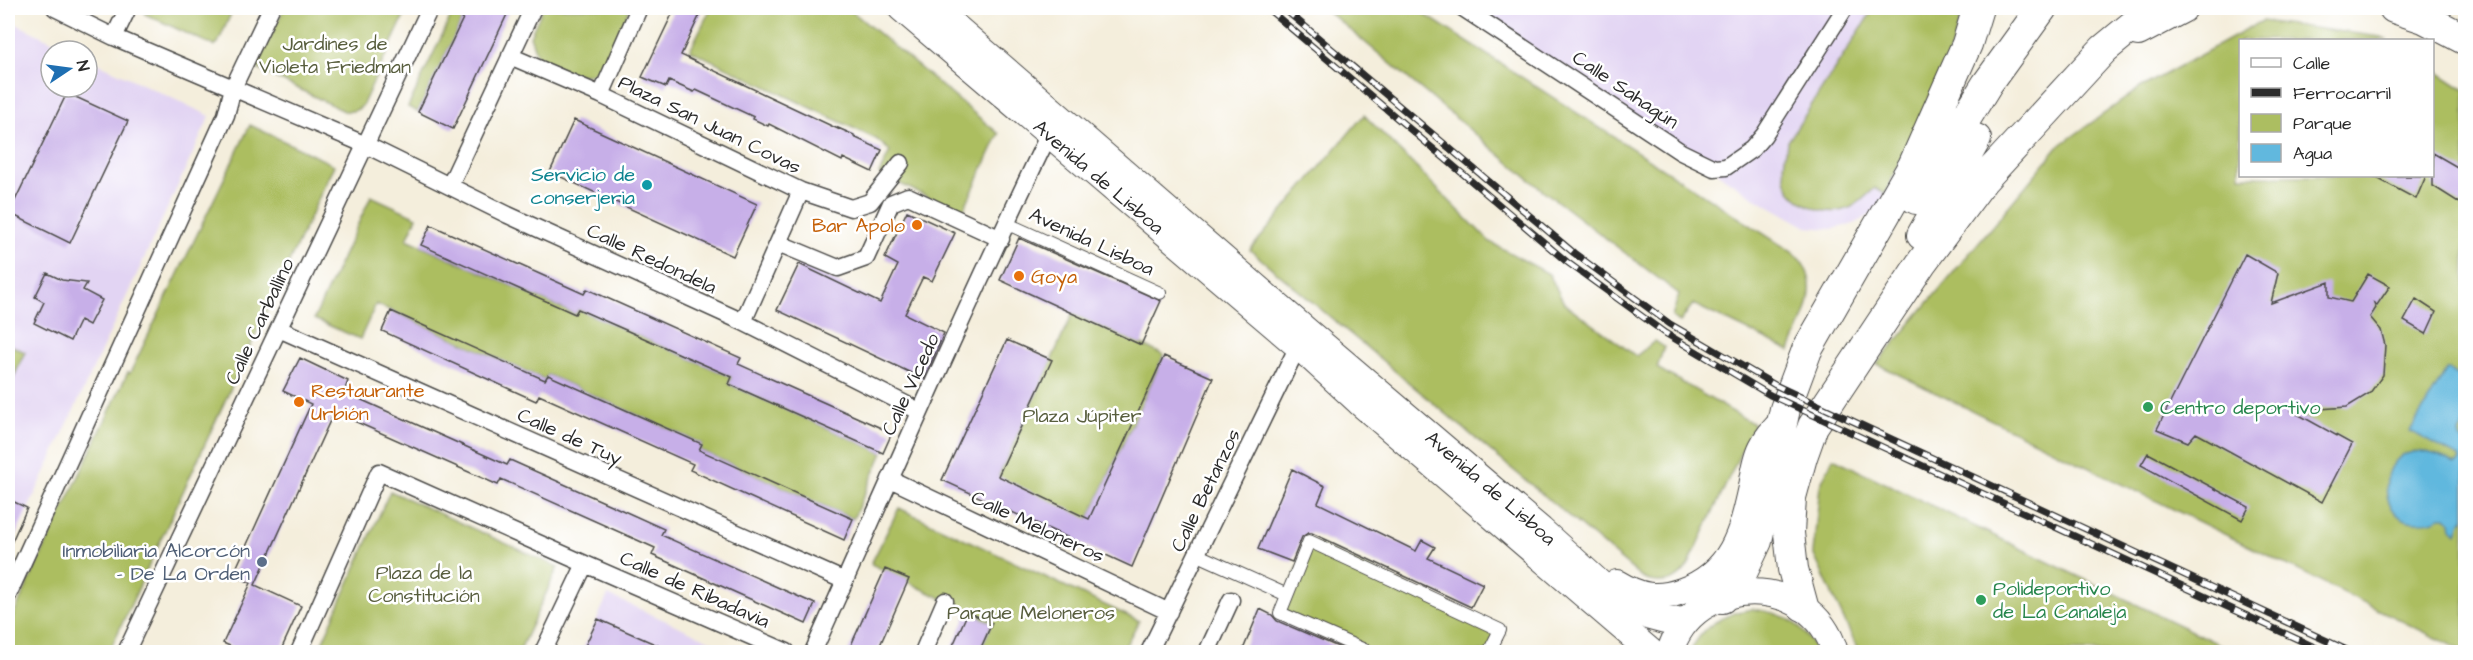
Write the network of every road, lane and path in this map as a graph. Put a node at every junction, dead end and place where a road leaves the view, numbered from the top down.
1 (55, 8) edge
2 (128, 8) edge
3 (271, 8) edge
4 (430, 8) edge
5 (533, 8) edge
6 (639, 8) edge
7 (901, 8) edge
8 (934, 8) edge
9 (1463, 8) edge
10 (1845, 8) edge
11 (1978, 8) edge
12 (2042, 8) edge
13 (2049, 8) edge
14 (2154, 8) edge
15 (2182, 8) edge
16 (2394, 8) edge
17 (114, 37) junction
18 (2466, 40) edge
19 (2104, 50) junction
20 (510, 56) junction
21 (233, 88) junction
22 (601, 95) junction
23 (1048, 136) junction
24 (366, 145) junction
25 (901, 163) dead end
26 (450, 185) junction
27 (801, 191) junction
28 (1004, 231) junction
29 (778, 243) junction
30 (1160, 293) dead end
31 (743, 322) junction
32 (279, 329) junction
33 (1302, 338) junction
34 (1842, 380) junction
35 (919, 411) junction
36 (1785, 418) junction
37 (890, 479) junction
38 (1541, 530) junction
39 (1196, 554) junction
40 (585, 564) junction
41 (845, 581) junction
42 (8, 595) edge
43 (1287, 595) junction
44 (1722, 598) junction
45 (1231, 600) dead end
46 (945, 601) dead end
47 (1803, 606) junction
48 (1169, 612) junction
49 (1687, 620) junction
50 (126, 652) edge
51 (299, 652) edge
52 (543, 652) edge
53 (787, 652) edge
54 (813, 652) edge
55 (923, 652) edge
56 (1149, 652) edge
57 (1207, 652) edge
58 (1369, 652) edge
59 (1489, 652) edge
60 (1652, 652) edge
61 (1670, 652) edge
62 (1835, 652) edge

1 - 17 street, Calle Redondela
2 - 17 street
3 - 21 street
4 - 24 street, Calle Carballino
5 - 20 street
6 - 22 street, Plaza San Juan Covas
7 - 23 main road, Avenida de Lisboa
8 - 33 main road, Avenida de Lisboa
9 - 10 street, Calle Sahagún
11 - 36 highway
12 - 36 highway
13 - 34 highway
14 - 19 highway
15 - 19 highway
16 - 18 highway
17 - 21 street, Calle Redondela
19 - 34 highway
20 - 22 street, Plaza San Juan Covas
20 - 26 street
21 - 24 street, Calle Redondela
21 - 42 street
22 - 27 street, Plaza San Juan Covas
23 - 28 street, Calle Vicedo
23 - 33 main road, Avenida de Lisboa
24 - 26 street, Calle Redondela
24 - 32 street, Calle Carballino
25 - 27 street, Plaza San Juan Covas
26 - 31 street, Calle Redondela
27 - 29 street, Plaza San Juan Covas
28 - 29 street
28 - 30 street, Avenida Lisboa
28 - 35 street, Calle Vicedo
29 - 31 street, Plaza San Juan Covas
31 - 35 street, Calle Redondela
32 - 41 street, Calle de Tuy
32 - 50 street, Calle Carballino
33 - 38 main road, Avenida de Lisboa
33 - 39 street, Calle Betanzos
33 - 60 main road, Avenida de Lisboa
34 - 47 highway
35 - 37 street, Calle Vicedo
36 - 38 main road
36 - 44 highway
37 - 41 street, Calle Vicedo
37 - 48 street, Calle Meloneros
38 - 49 main road, Avenida de Lisboa
39 - 43 street
39 - 48 street, Calle Betanzos
40 - 51 street
40 - 52 street
40 - 53 street, Calle de Ribadavia
41 - 54 street, Calle Vicedo
43 - 58 street
43 - 59 street
44 - 47 main road
44 - 49 main road
45 - 57 street
46 - 55 street
47 - 62 main road
48 - 56 street, Calle Betanzos
49 - 61 main road

